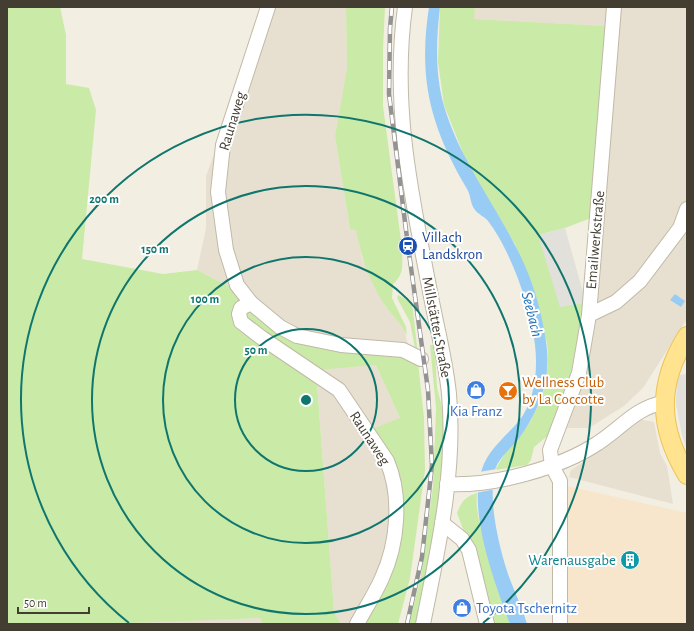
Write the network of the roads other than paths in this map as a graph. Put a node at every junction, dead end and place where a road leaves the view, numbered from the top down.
1 (268, 7) edge
2 (405, 7) edge
3 (614, 7) edge
4 (687, 209) edge
5 (251, 303) junction
6 (589, 315) junction
7 (687, 336) edge
8 (421, 359) dead end
9 (665, 402) junction
10 (552, 466) junction
11 (687, 475) edge
12 (446, 484) junction
13 (442, 523) junction
14 (357, 624) edge
15 (423, 624) edge
16 (486, 624) edge
17 (560, 624) edge

1 - 5 street, Raunaweg
2 - 12 street, Millstätter Straße
3 - 6 street, Emailwerkstraße
4 - 6 street
5 - 8 street, Raunaweg
5 - 14 street, Raunaweg
6 - 10 street, Emailwerkstraße
7 - 9 main road
9 - 10 street
9 - 11 main road
10 - 12 street
10 - 17 street
12 - 13 street, Millstätter Straße
13 - 15 street, Millstätter Straße
13 - 16 street

